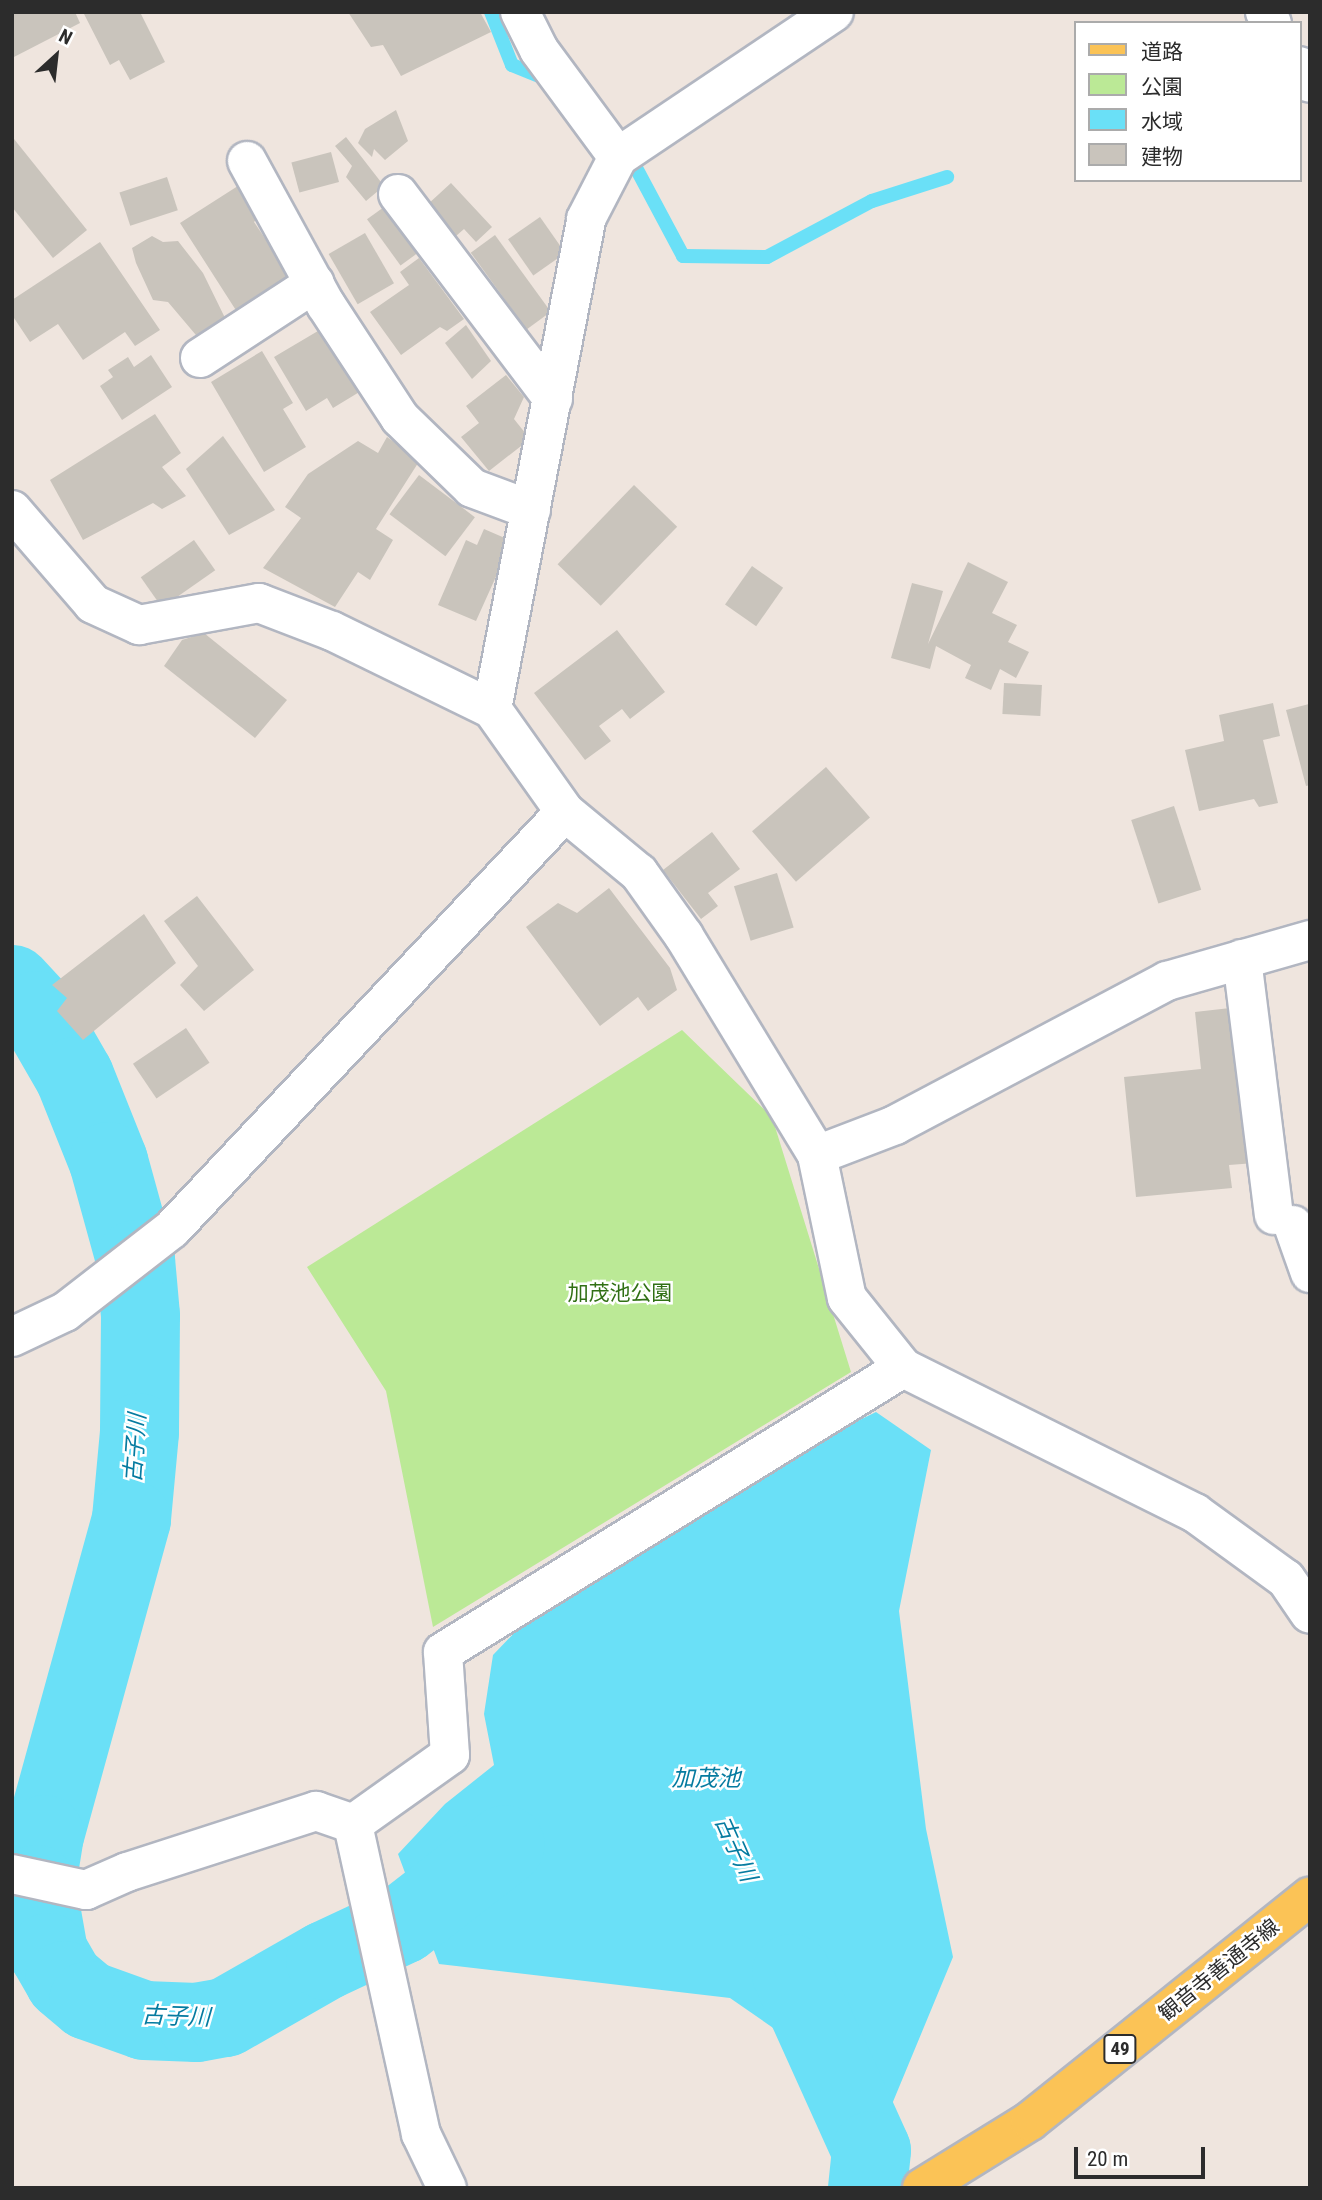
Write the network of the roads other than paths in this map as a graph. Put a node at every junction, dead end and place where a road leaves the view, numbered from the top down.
1 (520, 12) edge
2 (834, 12) edge
3 (618, 157) junction
4 (247, 160) dead end
5 (398, 194) dead end
6 (315, 283) junction
7 (201, 358) dead end
8 (553, 399) junction
9 (12, 510) edge
10 (531, 510) junction
11 (492, 709) junction
12 (565, 812) junction
13 (1310, 940) edge
14 (1242, 959) junction
15 (817, 1155) junction
16 (1310, 1273) edge
17 (12, 1337) edge
18 (903, 1368) junction
19 (1298, 1576) edge
20 (1310, 1614) edge
21 (353, 1824) junction
22 (12, 1874) edge
23 (1310, 1897) edge
24 (447, 2188) edge
25 (922, 2188) edge

1 - 3 street
2 - 3 street
3 - 8 street
4 - 6 street
5 - 8 street
6 - 7 street
6 - 10 street
8 - 10 street
9 - 11 street
10 - 11 street
11 - 12 street
12 - 15 street
12 - 17 street
13 - 14 street
14 - 15 street
14 - 16 street
15 - 18 street
18 - 19 street
18 - 21 street
19 - 20 street
21 - 22 street
21 - 24 street
23 - 25 main road, 観音寺善通寺線 / 49

